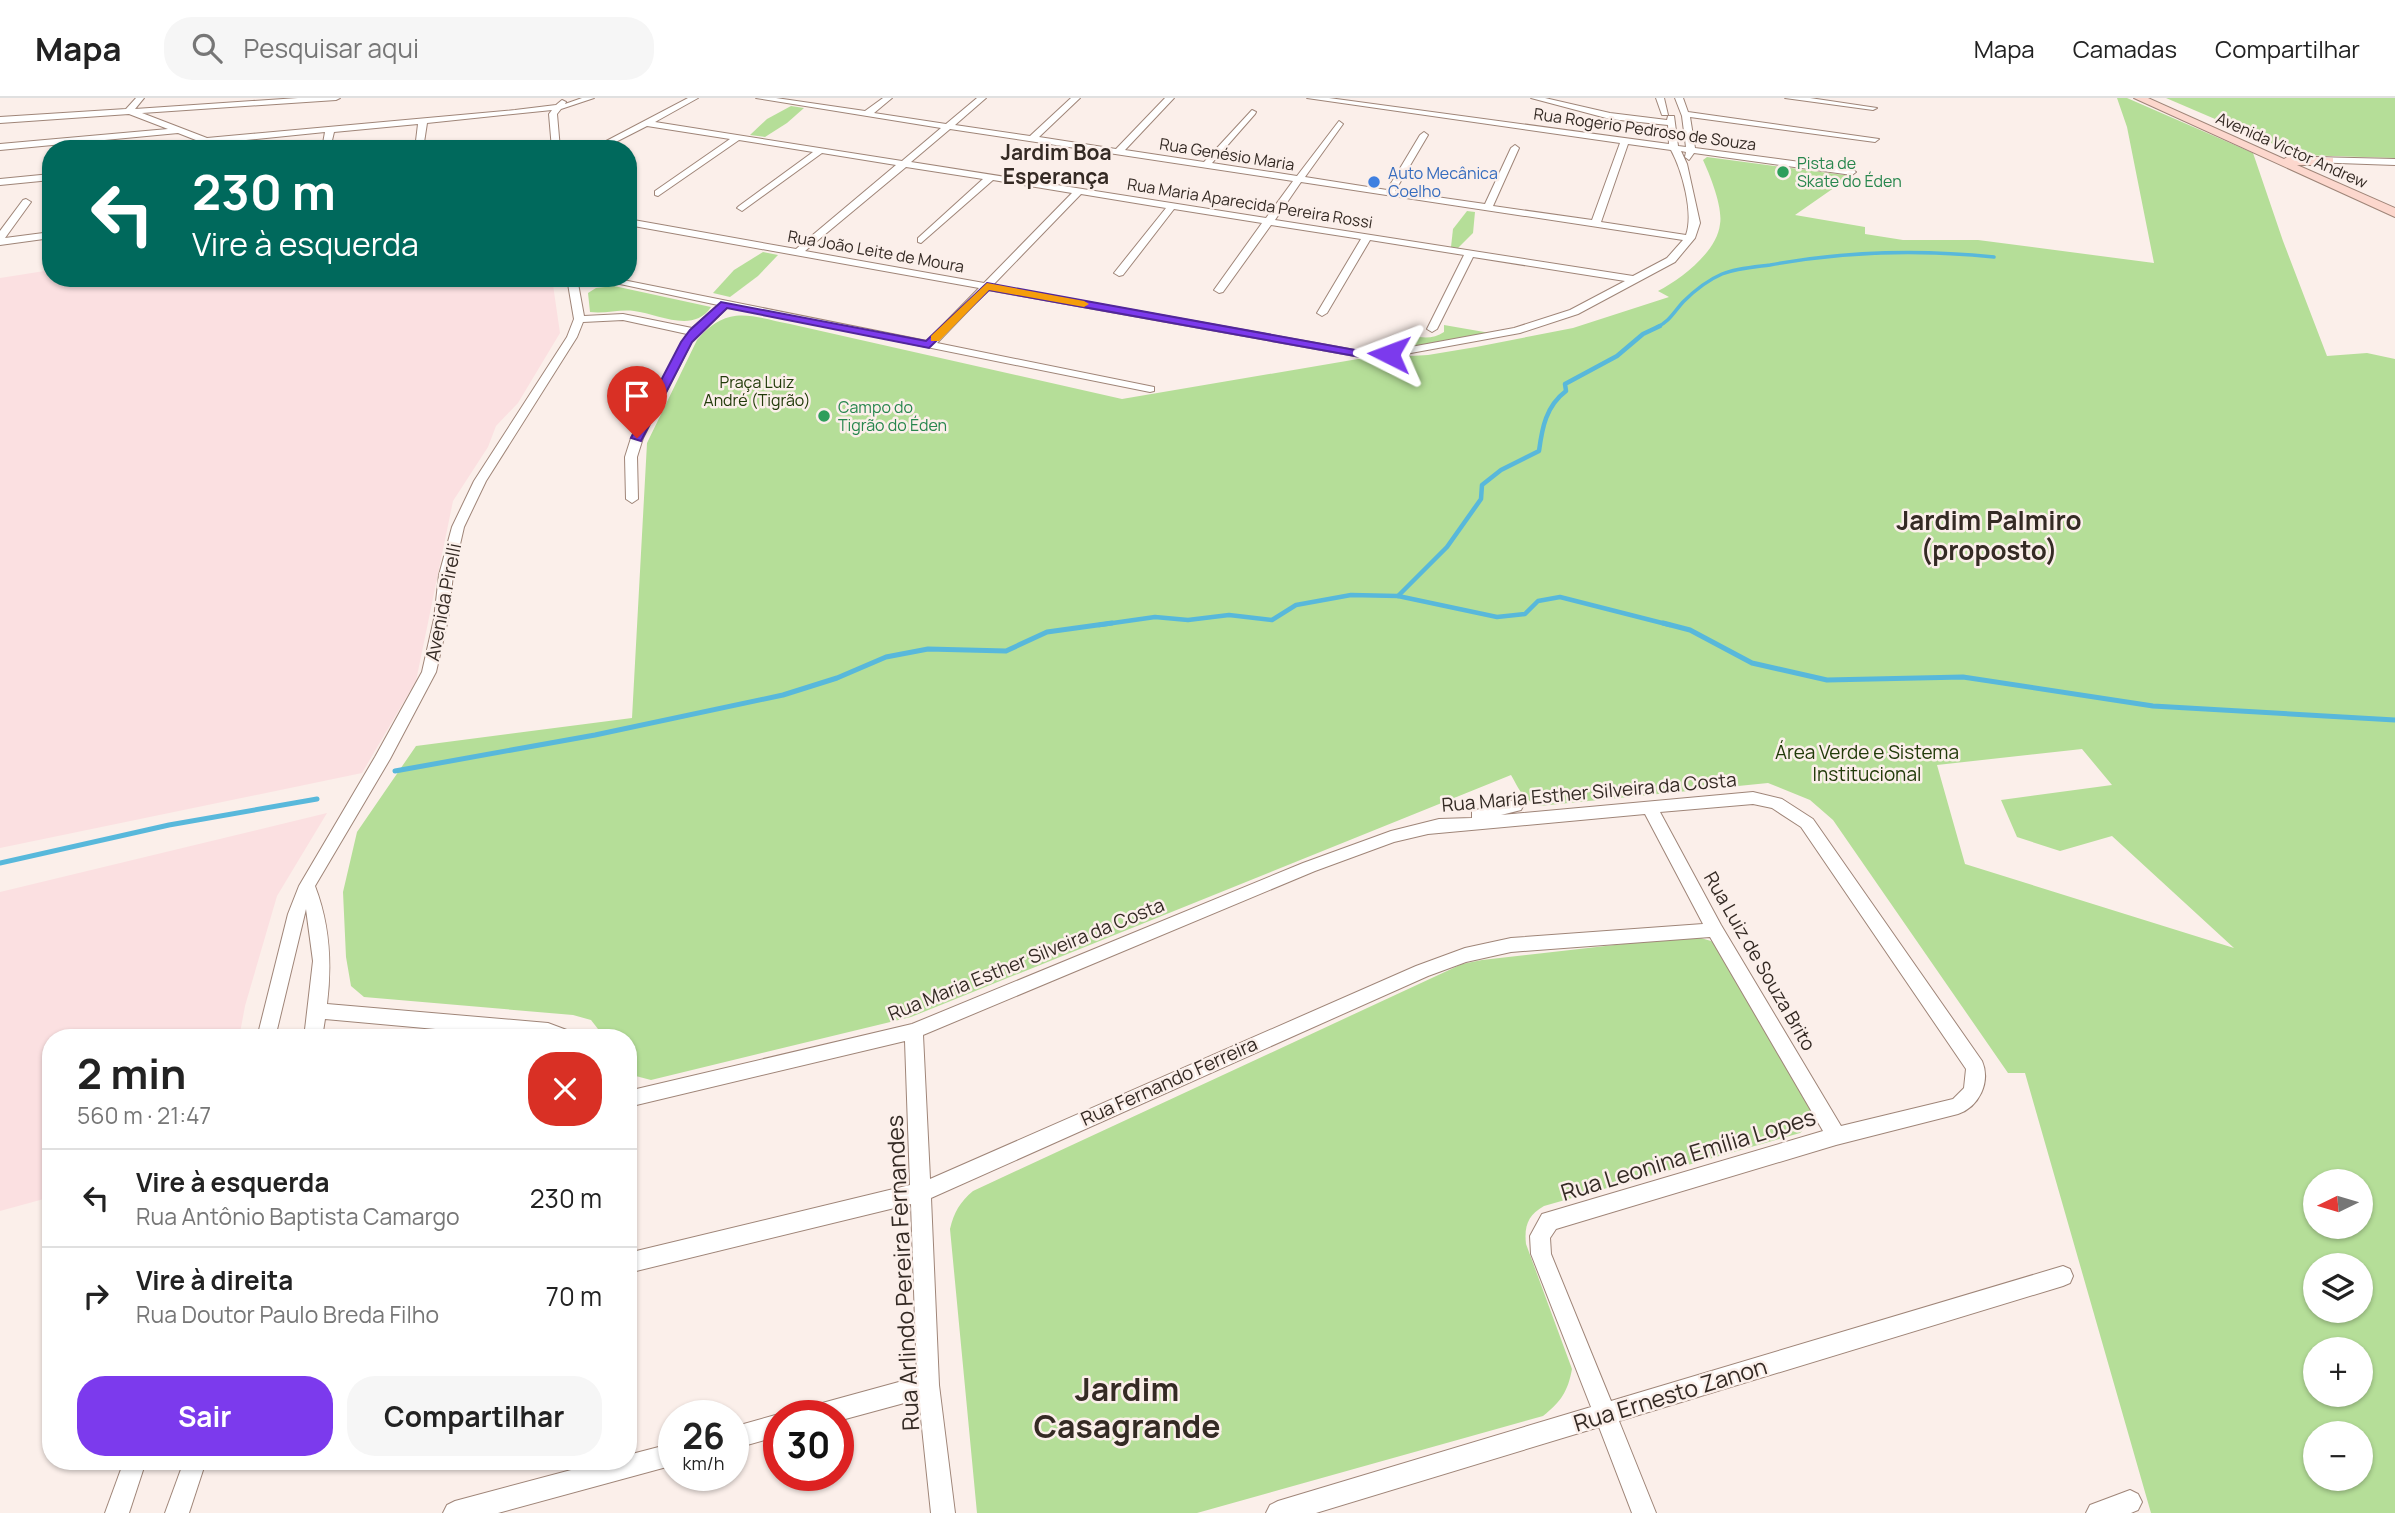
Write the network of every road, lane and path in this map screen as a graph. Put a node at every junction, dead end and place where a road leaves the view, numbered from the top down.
1 (139, 98) edge
2 (336, 98) edge
3 (565, 98) edge
4 (590, 98) edge
5 (694, 98) edge
6 (760, 98) edge
7 (888, 98) edge
8 (982, 98) edge
9 (1076, 98) edge
10 (1170, 98) edge
11 (1311, 98) edge
12 (1535, 98) edge
13 (1660, 98) edge
14 (1679, 98) edge
15 (1789, 98) edge
16 (2139, 98) edge
17 (2157, 98) edge
18 (282, 100) edge
19 (793, 100) edge
20 (556, 107) junction
21 (1873, 108) dead end
22 (129, 111) junction
23 (1252, 112) dead end
24 (867, 114) junction
25 (1685, 114) junction
26 (1669, 118) junction
27 (0, 120) edge
28 (423, 121) junction
29 (647, 123) junction
30 (1339, 124) dead end
31 (948, 126) junction
32 (179, 130) junction
33 (330, 130) junction
34 (1424, 135) dead end
35 (238, 138) joint
36 (737, 138) junction
37 (1032, 139) junction
38 (1875, 139) dead end
39 (74, 140) edge
40 (204, 140) edge
41 (217, 140) edge
42 (328, 140) edge
43 (420, 140) edge
44 (555, 140) edge
45 (613, 140) edge
46 (1625, 141) junction
47 (42, 143) edge
48 (0, 147) edge
49 (1515, 148) dead end
50 (1674, 148) junction
51 (820, 150) junction
52 (1691, 150) junction
53 (1118, 152) junction
54 (2266, 156) junction
55 (2299, 160) junction
56 (2395, 162) edge
57 (903, 163) junction
58 (1683, 164) junction
59 (1206, 165) junction
60 (2327, 166) junction
61 (1852, 172) dead end
62 (991, 177) junction
63 (42, 178) edge
64 (1299, 179) junction
65 (0, 182) edge
66 (1079, 191) junction
67 (658, 193) dead end
68 (1389, 193) junction
69 (26, 202) dead end
70 (2395, 203) edge
71 (1172, 206) junction
72 (742, 208) dead end
73 (1488, 208) junction
74 (2395, 213) edge
75 (1269, 222) junction
76 (637, 224) edge
77 (1595, 224) junction
78 (42, 236) edge
79 (1367, 237) junction
80 (1690, 238) junction
81 (0, 240) edge
82 (922, 240) dead end
83 (797, 253) junction
84 (1470, 254) junction
85 (1119, 273) dead end
86 (1627, 282) junction
87 (637, 286) edge
88 (987, 286) junction
89 (574, 287) edge
90 (1219, 290) dead end
91 (725, 305) junction
92 (1322, 313) dead end
93 (579, 319) junction
94 (1432, 329) dead end
95 (694, 332) junction
96 (929, 345) junction
97 (1150, 389) dead end
98 (632, 499) dead end
99 (1515, 806) dead end
100 (1649, 806) junction
101 (1429, 828) junction
102 (307, 886) junction
103 (1716, 930) junction
104 (318, 1011) junction
105 (268, 1029) edge
106 (315, 1029) edge
107 (525, 1029) edge
108 (914, 1031) junction
109 (1976, 1088) joint
110 (637, 1097) edge
111 (1836, 1136) junction
112 (922, 1192) junction
113 (637, 1262) edge
114 (2063, 1276) dead end
115 (928, 1385) junction
116 (854, 1405) edge
117 (1602, 1415) junction
118 (658, 1458) edge
119 (637, 1464) edge
120 (132, 1470) edge
121 (192, 1470) edge
122 (614, 1470) edge
123 (2130, 1502) dead end
124 (117, 1513) edge
125 (177, 1513) edge
126 (454, 1513) edge
127 (943, 1513) edge
128 (1278, 1513) edge
129 (1644, 1513) edge
130 (2098, 1513) edge

1 - 22 street
2 - 18 street
3 - 20 street
4 - 20 street
5 - 29 street
6 - 19 street, Rua Genésio Maria
7 - 24 street
8 - 31 street
9 - 37 street
10 - 53 street
11 - 46 street, Rua Rogerio Pedroso de Souza
12 - 26 street
13 - 26 street
14 - 25 street
15 - 21 street
16 - 54 main road, Avenida Victor Andrew
17 - 55 main road, Avenida Victor Andrew
18 - 22 street
19 - 24 street, Rua Genésio Maria
20 - 28 street
20 - 44 street
22 - 27 street
22 - 32 street
23 - 59 street
24 - 31 street, Rua Genésio Maria
25 - 26 street
25 - 38 street
25 - 52 street
26 - 50 street
28 - 33 street
28 - 43 street
29 - 36 street, Rua Maria Aparecida Pereira Rossi
29 - 45 street
30 - 64 street
31 - 37 street, Rua Genésio Maria
31 - 57 street
32 - 39 street
32 - 40 street
33 - 35 street
33 - 42 street
34 - 68 street
35 - 41 street
36 - 51 street, Rua Maria Aparecida Pereira Rossi
36 - 67 street
37 - 53 street, Rua Genésio Maria
46 - 50 street, Rua Rogerio Pedroso de Souza
46 - 77 street
47 - 48 street
49 - 73 street
50 - 52 street, Rua Rogerio Pedroso de Souza
50 - 58 street
51 - 57 street, Rua Maria Aparecida Pereira Rossi
51 - 72 street
52 - 58 street
52 - 61 street, Rua Rogerio Pedroso de Souza
53 - 59 street, Rua Genésio Maria
54 - 55 main road
54 - 74 main road, Avenida Victor Andrew
55 - 60 main road
56 - 60 street
57 - 62 street, Rua Maria Aparecida Pereira Rossi
57 - 83 street
58 - 80 street
59 - 64 street, Rua Genésio Maria
60 - 70 main road, Avenida Victor Andrew
62 - 66 street, Rua Maria Aparecida Pereira Rossi
62 - 82 street
63 - 65 street
64 - 68 street, Rua Genésio Maria
64 - 75 street
66 - 71 street, Rua Maria Aparecida Pereira Rossi
66 - 88 street
68 - 73 street, Rua Genésio Maria
69 - 81 street
71 - 75 street, Rua Maria Aparecida Pereira Rossi
71 - 85 street
73 - 77 street, Rua Genésio Maria
75 - 79 street, Rua Maria Aparecida Pereira Rossi
75 - 90 street
76 - 83 street, Rua João Leite de Moura
77 - 80 street, Rua Genésio Maria
78 - 81 street
79 - 84 street, Rua Maria Aparecida Pereira Rossi
79 - 92 street
80 - 86 street, Rua João Leite de Moura
83 - 88 street, Rua João Leite de Moura
84 - 86 street, Rua Maria Aparecida Pereira Rossi
84 - 94 street
86 - 88 street, Rua João Leite de Moura
87 - 91 street
88 - 96 street
89 - 93 street
91 - 95 street
91 - 96 street
93 - 95 street
93 - 102 street, Avenida Pirelli
95 - 98 street
96 - 97 street
99 - 101 street, Rua Maria Esther Silveira da Costa
100 - 101 street, Rua Maria Esther Silveira da Costa
100 - 103 street, Rua Luiz de Souza Brito
100 - 109 street, Rua Maria Esther Silveira da Costa
101 - 108 street, Rua Maria Esther Silveira da Costa
102 - 104 street
102 - 105 street, Avenida Pirelli
103 - 111 street, Rua Luiz de Souza Brito
103 - 112 street, Rua Fernando Ferreira
104 - 106 street
104 - 107 street
108 - 110 street, Rua Maria Esther Silveira da Costa
108 - 112 street, Rua Arlindo Pereira Fernandes
109 - 111 street, Rua Leonina Emília Lopes
111 - 117 street, Rua Leonina Emília Lopes
112 - 113 street, Rua Fernando Ferreira
112 - 115 street, Rua Arlindo Pereira Fernandes
114 - 117 street, Rua Ernesto Zanon
115 - 116 street
115 - 127 street, Rua Arlindo Pereira Fernandes
117 - 128 street, Rua Ernesto Zanon
117 - 129 street, Rua Leonina Emília Lopes
118 - 119 street
120 - 124 street
121 - 125 street
122 - 126 street
123 - 130 street

